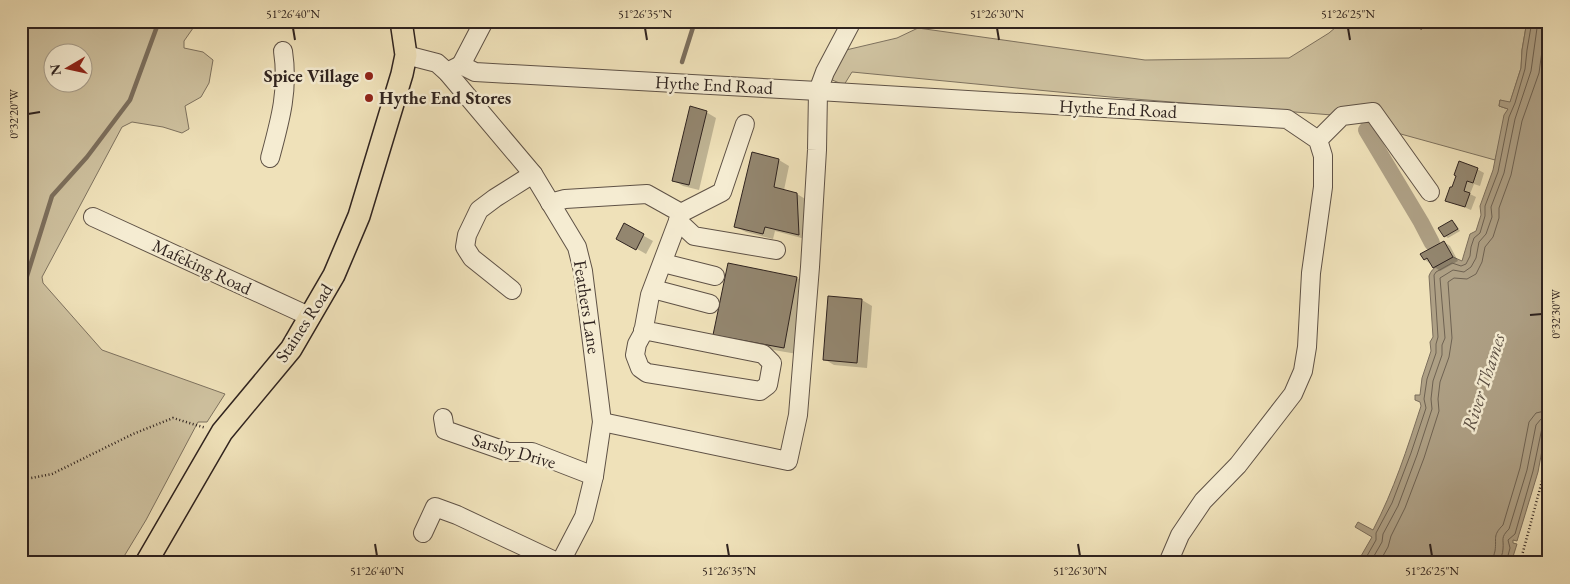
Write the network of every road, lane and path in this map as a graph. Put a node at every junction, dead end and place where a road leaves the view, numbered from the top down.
1 (401, 21) edge
2 (484, 21) edge
3 (852, 21) edge
4 (283, 51) dead end
5 (406, 55) junction
6 (454, 68) junction
7 (818, 91) junction
8 (745, 124) dead end
9 (1318, 140) junction
10 (270, 158) dead end
11 (532, 174) junction
12 (1430, 192) dead end
13 (550, 203) junction
14 (93, 217) dead end
15 (680, 217) junction
16 (776, 250) dead end
17 (663, 262) junction
18 (715, 276) dead end
19 (653, 288) junction
20 (512, 290) dead end
21 (710, 304) dead end
22 (311, 317) junction
23 (643, 330) junction
24 (443, 418) dead end
25 (602, 422) junction
26 (222, 432) junction
27 (1549, 455) edge
28 (594, 476) junction
29 (21, 480) edge
30 (423, 533) dead end
31 (146, 563) edge
32 (560, 563) edge
33 (1168, 563) edge
34 (1520, 563) edge

1 - 5 main road
2 - 6 street
3 - 7 street
4 - 10 street
5 - 6 street, Feathers Lane
5 - 22 main road, Staines Road
6 - 7 street, Hythe End Road
6 - 11 street, Feathers Lane
7 - 9 street, Hythe End Road
7 - 25 street
8 - 15 street
9 - 12 street
9 - 33 street
11 - 13 street, Feathers Lane
11 - 20 street
13 - 15 street
13 - 25 street, Feathers Lane
14 - 22 street, Mafeking Road
15 - 16 street
15 - 17 street
17 - 18 street
17 - 19 street
19 - 21 street
19 - 23 street
22 - 26 main road, Staines Road
23 - 23 street
24 - 28 street, Sarsby Drive
25 - 28 street, Feathers Lane
26 - 29 path
26 - 31 main road, Staines Road
27 - 34 path
28 - 32 street, Feathers Lane
30 - 32 street

